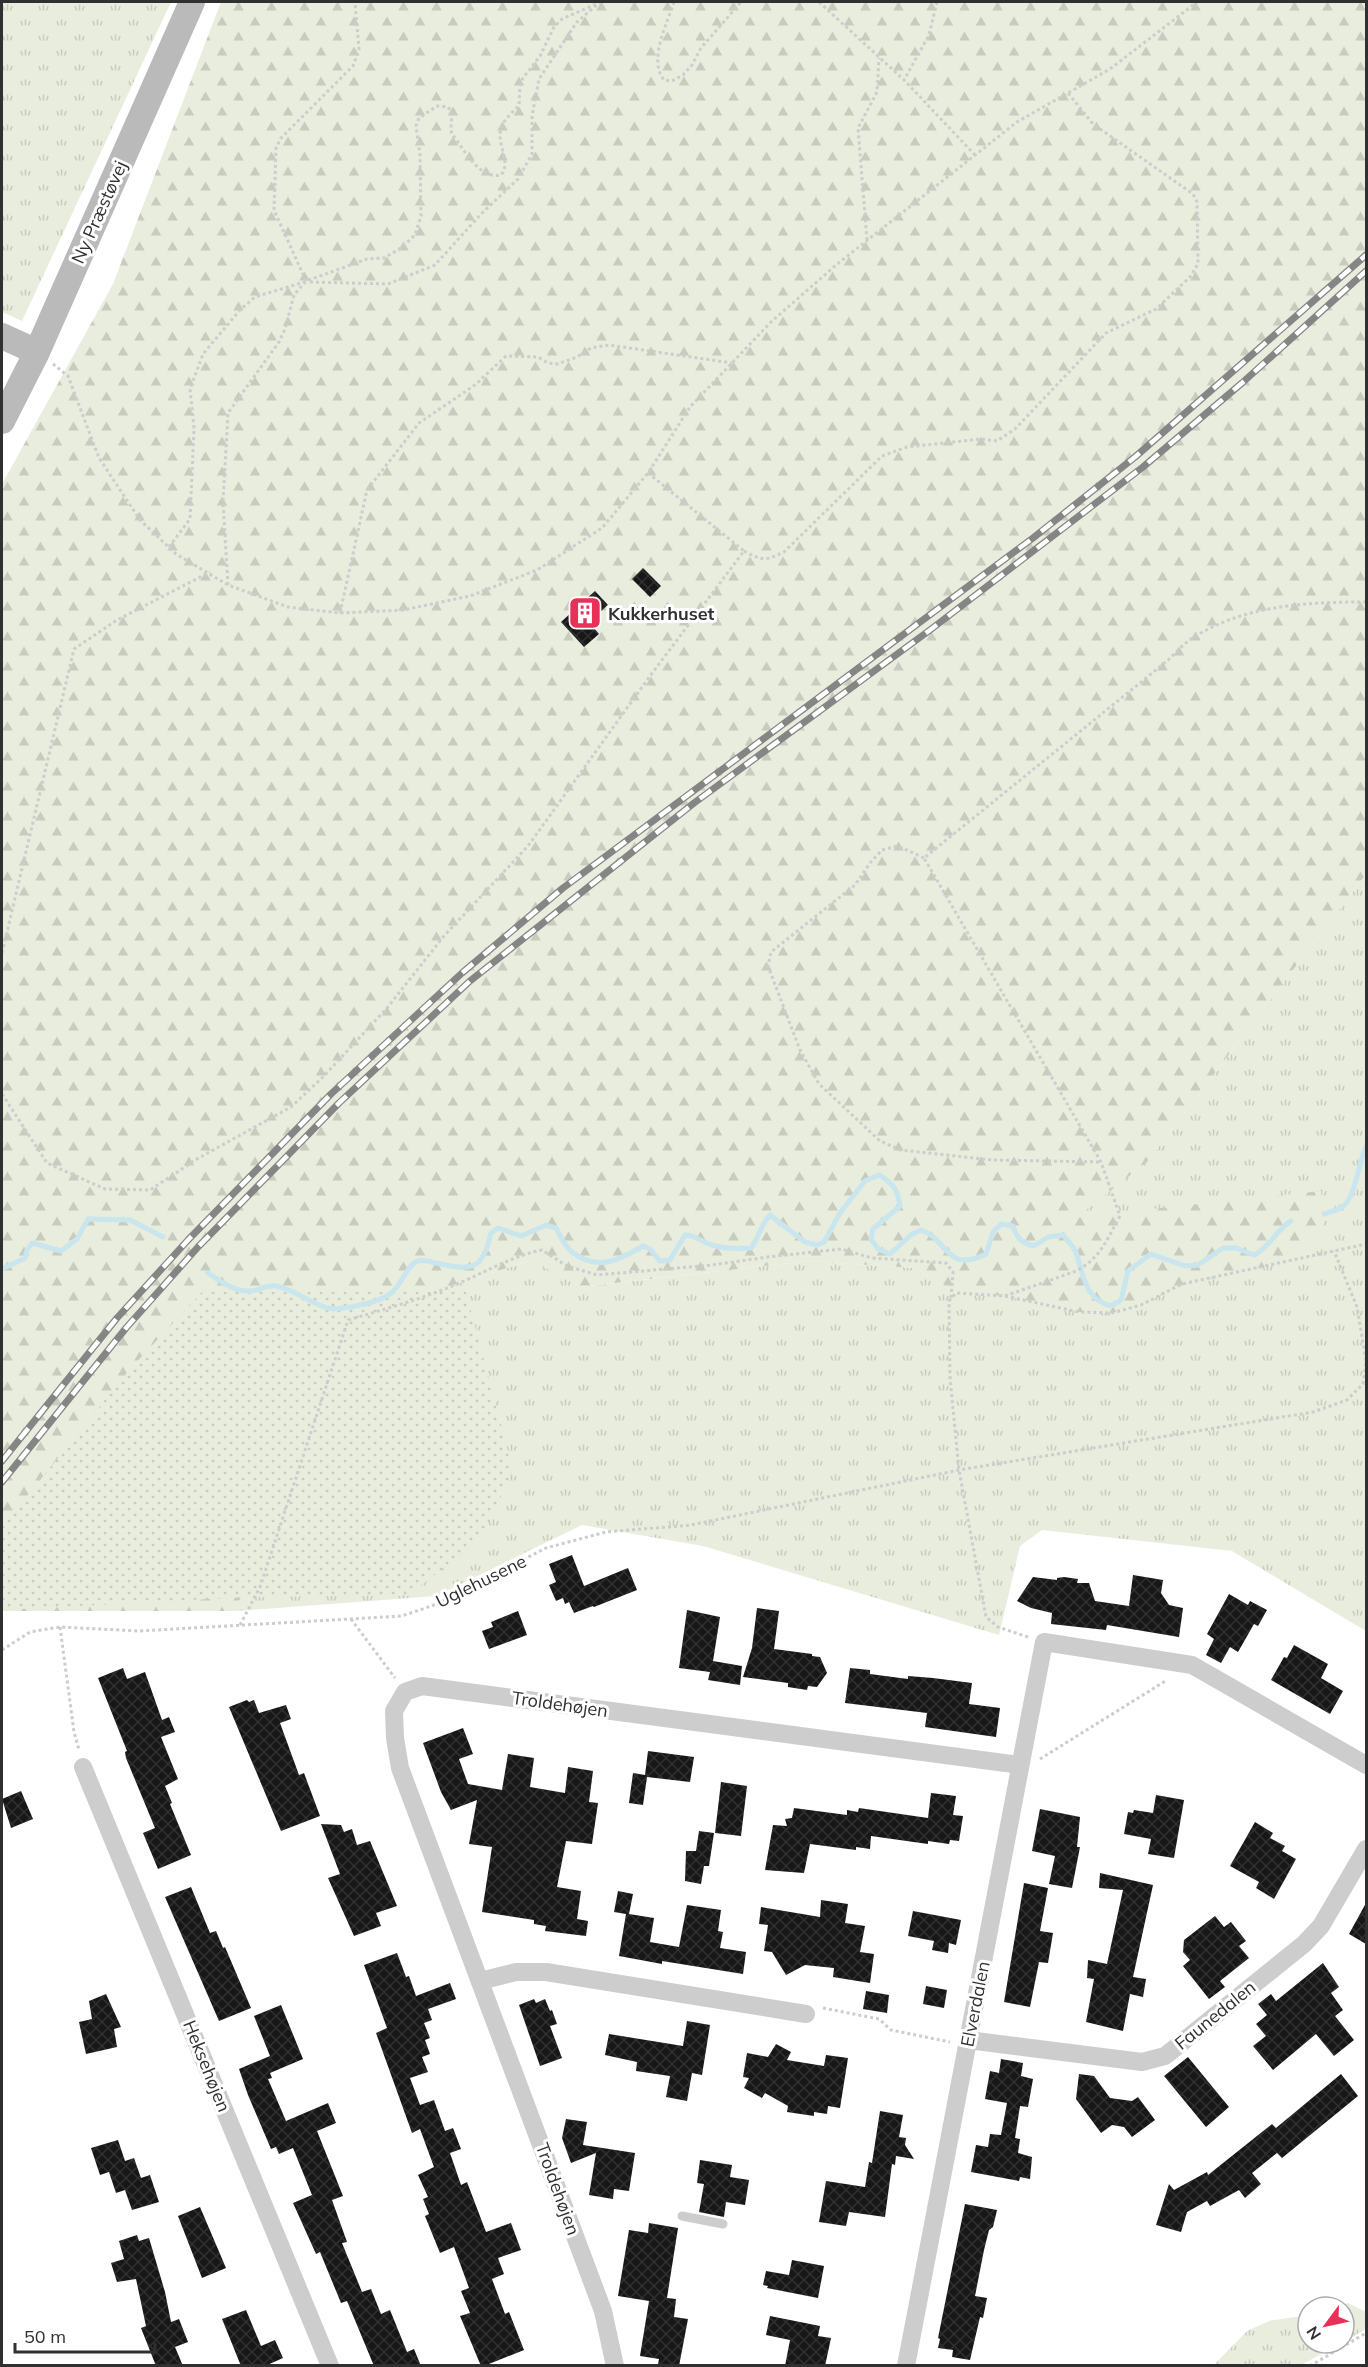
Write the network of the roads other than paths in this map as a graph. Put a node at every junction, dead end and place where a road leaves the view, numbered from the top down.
1 (192, 2) edge
2 (2, 336) edge
3 (37, 352) junction
4 (2, 421) edge
5 (1020, 1765) junction
6 (1366, 1765) edge
7 (83, 1767) road end
8 (1366, 1849) edge
9 (480, 1981) junction
10 (806, 2014) road end
11 (968, 2040) junction
12 (682, 2216) dead end
13 (723, 2224) dead end
14 (330, 2366) edge
15 (615, 2366) edge
16 (906, 2366) edge

1 - 3 street, Ny Præstøvej
2 - 3 street
3 - 4 street, Ny Præstøvej
5 - 6 street, Elverdalen
5 - 9 street, Troldehøjen
5 - 11 street, Elverdalen
7 - 14 street, Heksehøjen
8 - 11 street, Faunedalen
9 - 10 street
9 - 15 street, Troldehøjen
11 - 16 street, Elverdalen
12 - 13 lane

